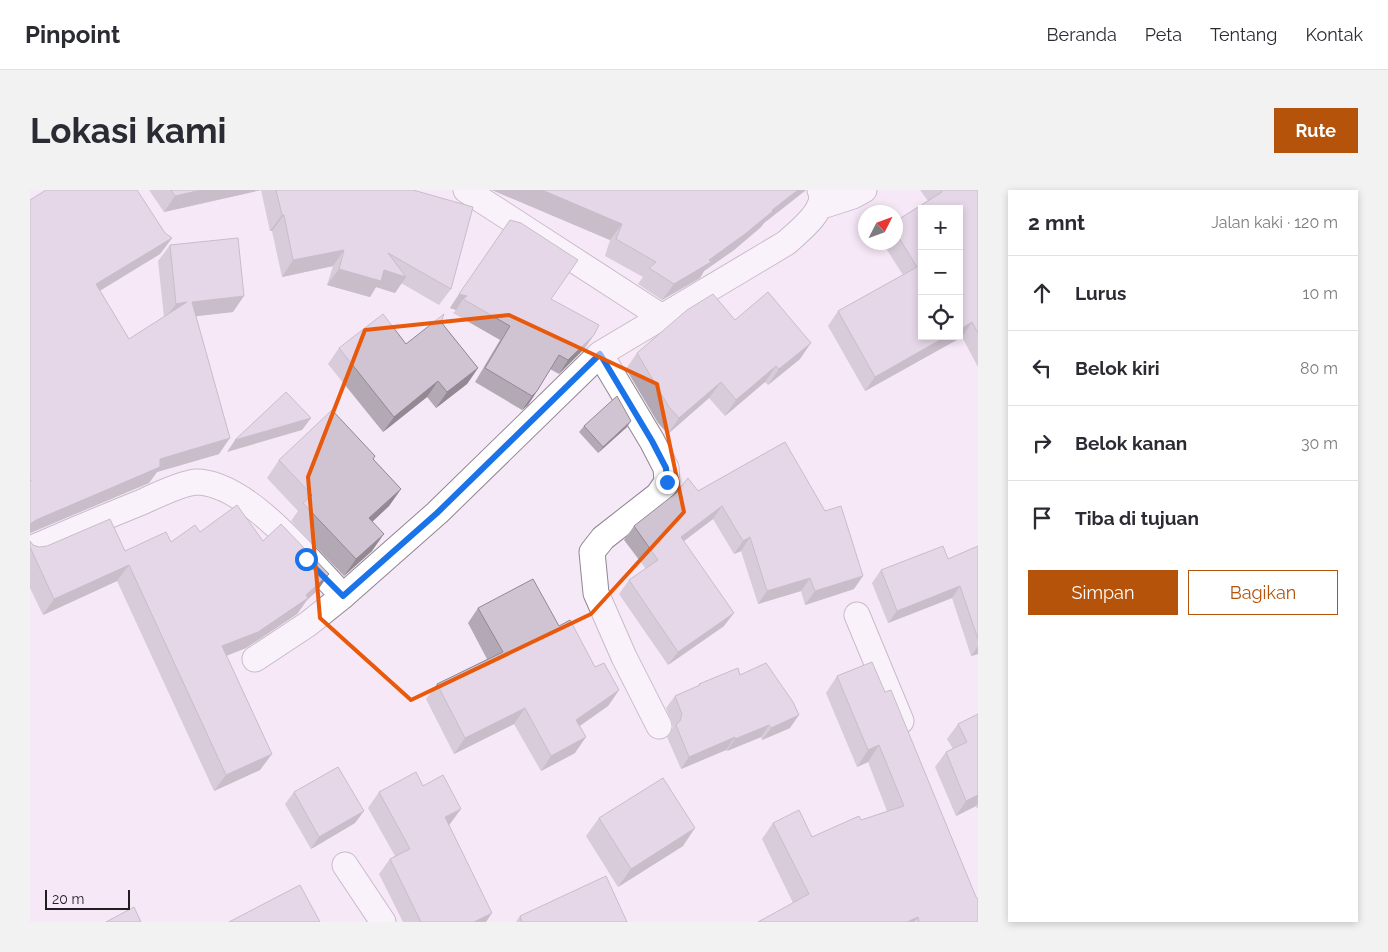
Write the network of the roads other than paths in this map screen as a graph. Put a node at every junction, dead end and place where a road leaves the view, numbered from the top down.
1 (466, 190) edge
2 (864, 190) edge
3 (820, 198) edge
4 (662, 318) junction
5 (600, 354) junction
6 (30, 549) edge
7 (343, 596) junction
8 (857, 615) dead end
9 (255, 659) dead end
10 (659, 726) dead end
11 (910, 742) edge
12 (345, 865) dead end
13 (382, 922) edge

1 - 4 street
2 - 3 street
3 - 4 street
4 - 5 street
5 - 7 street
5 - 10 street
6 - 7 street
7 - 9 street
8 - 11 street
12 - 13 street

